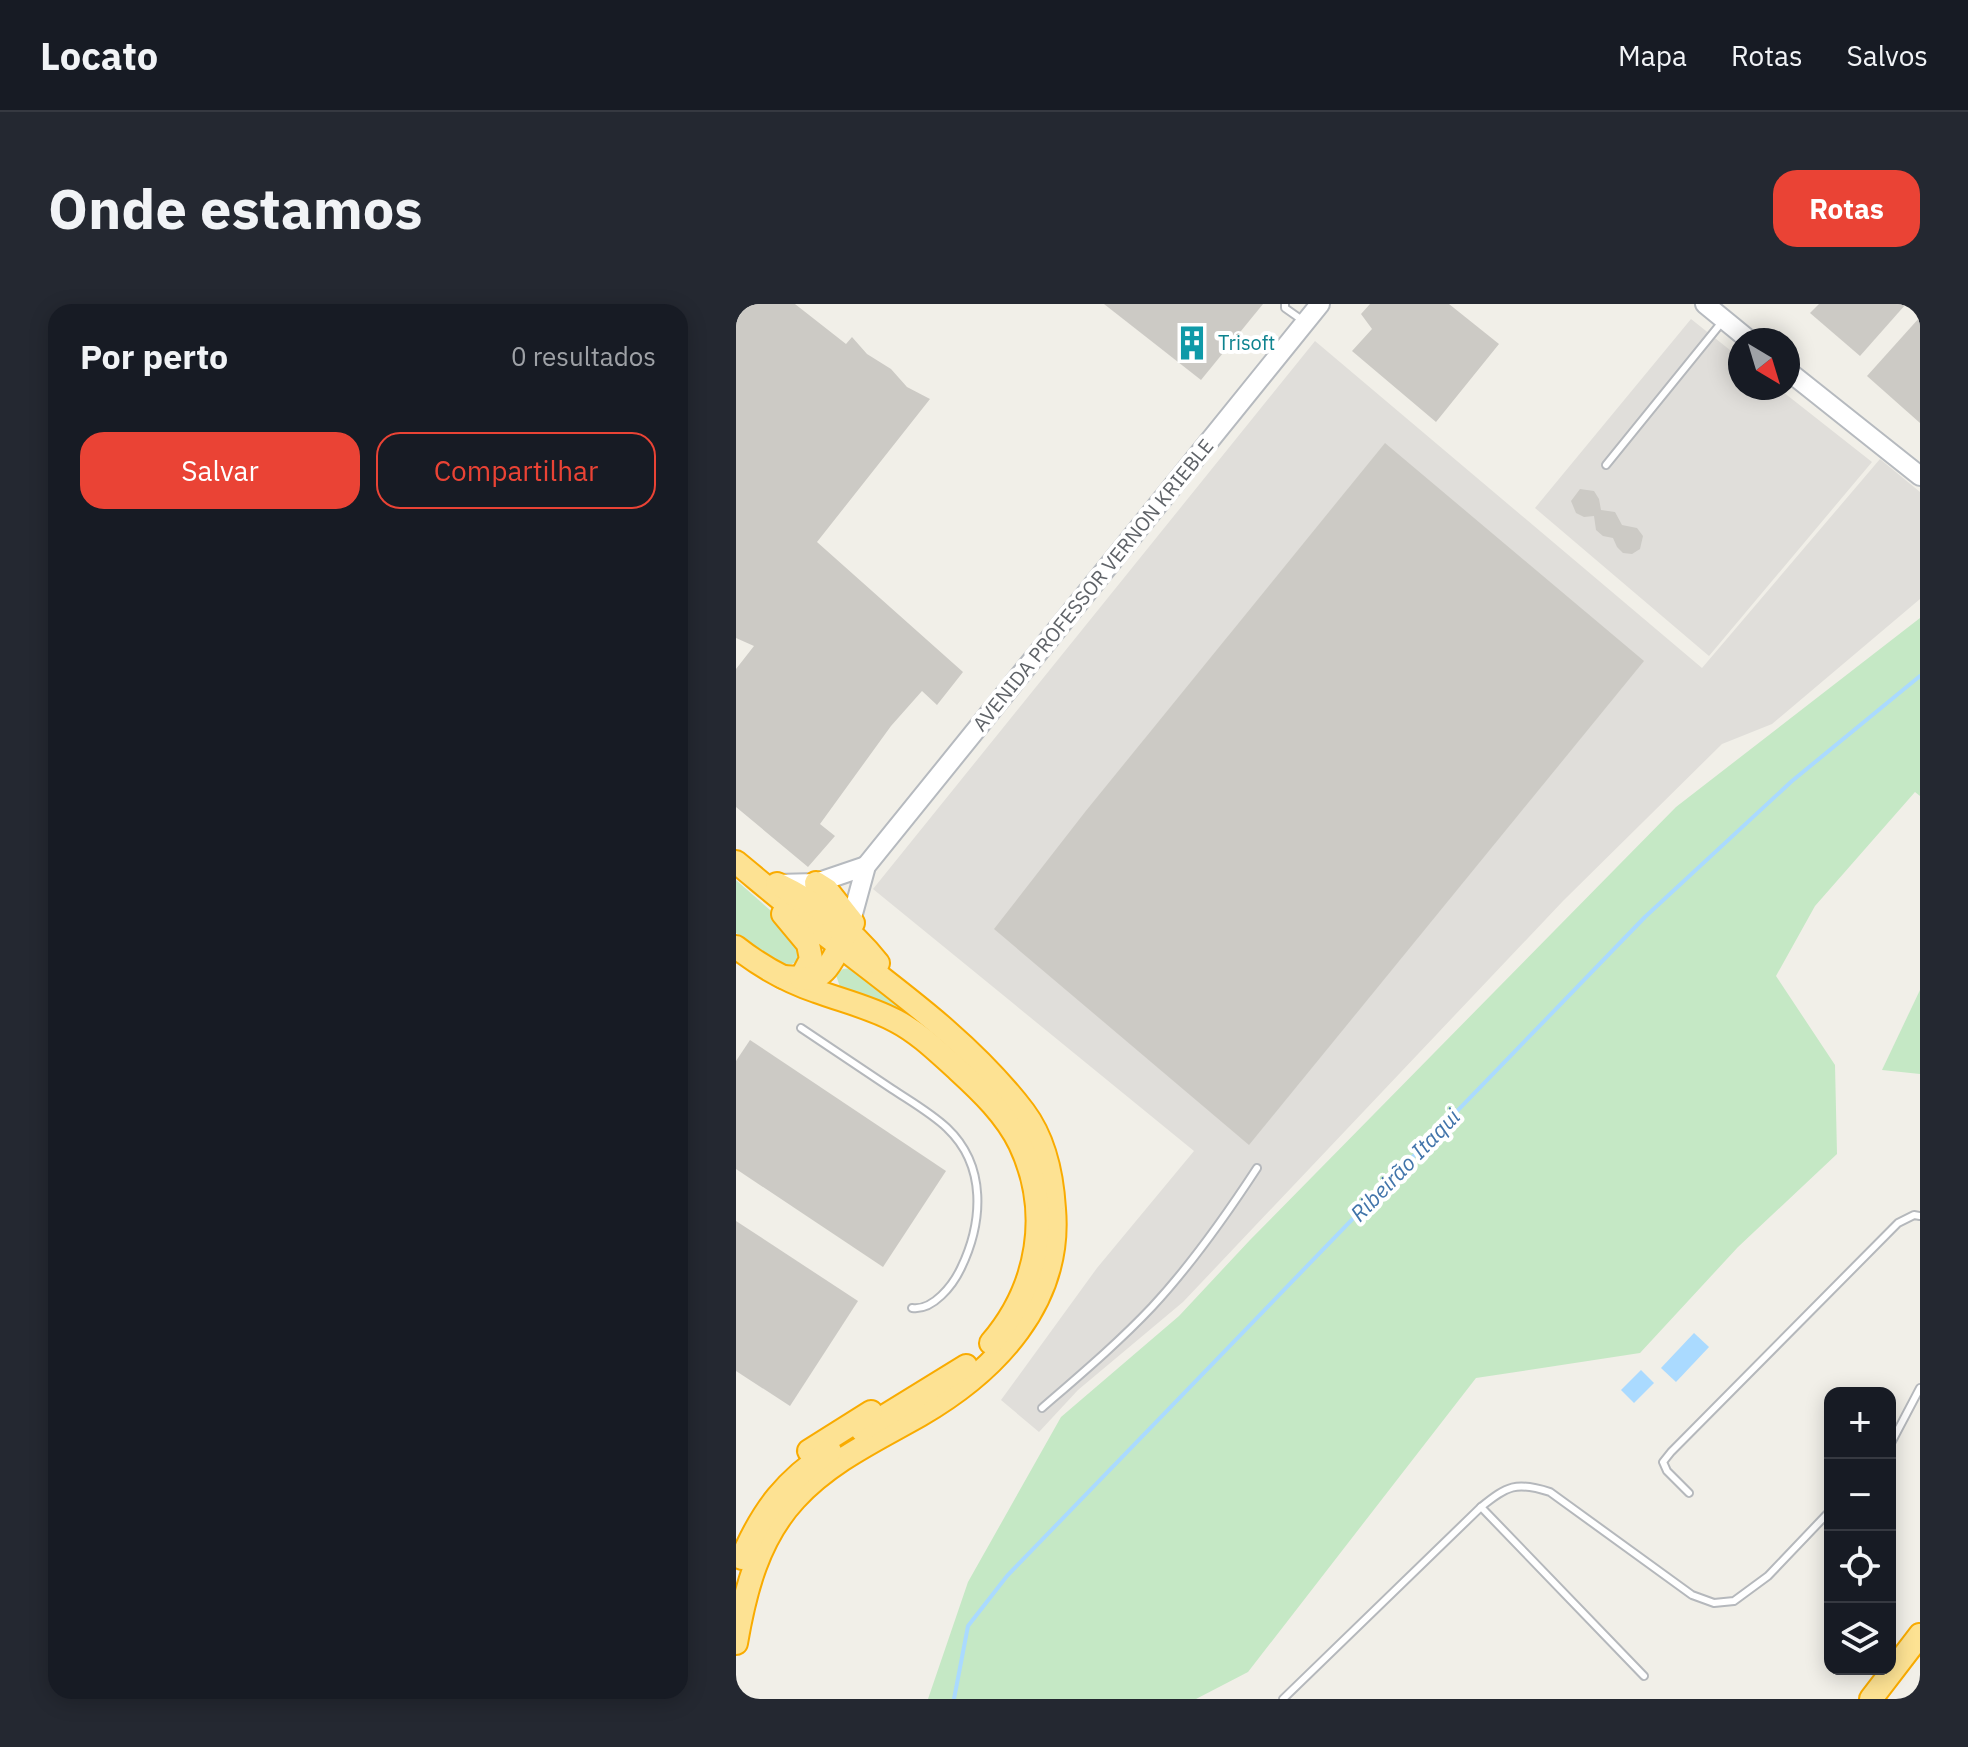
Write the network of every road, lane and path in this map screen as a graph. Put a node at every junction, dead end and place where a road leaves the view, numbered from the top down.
1 (1285, 304) edge
2 (1320, 304) edge
3 (1705, 304) edge
4 (1724, 320) junction
5 (1305, 322) junction
6 (1734, 328) edge
7 (1800, 381) edge
8 (1606, 465) dead end
9 (1920, 476) edge
10 (741, 866) edge
11 (866, 866) junction
12 (816, 883) junction
13 (777, 884) junction
14 (846, 932) junction
15 (736, 947) edge
16 (792, 978) junction
17 (901, 993) junction
18 (801, 1028) dead end
19 (1257, 1168) dead end
20 (1920, 1216) edge
21 (912, 1308) dead end
22 (988, 1347) junction
23 (1920, 1388) edge
24 (1042, 1408) dead end
25 (1896, 1434) edge
26 (1689, 1493) dead end
27 (1481, 1507) junction
28 (1824, 1517) edge
29 (736, 1540) edge
30 (736, 1574) edge
31 (1920, 1635) edge
32 (736, 1643) edge
33 (1644, 1676) dead end
34 (1283, 1699) edge
35 (1871, 1699) edge

1 - 5 lane
2 - 5 street, AVENIDA PROFESSOR VERNON KRIEBLE
3 - 4 street
4 - 6 street
4 - 8 lane
5 - 11 street, AVENIDA PROFESSOR VERNON KRIEBLE
7 - 9 street
10 - 13 highway
10 - 14 highway
10 - 16 highway
11 - 12 street
11 - 14 street, AVENIDA PROFESSOR VERNON KRIEBLE
12 - 13 street
12 - 14 highway
13 - 14 highway
14 - 16 highway
14 - 17 highway
14 - 17 highway
15 - 16 highway
16 - 22 highway
17 - 32 highway
18 - 21 lane
19 - 24 lane
20 - 26 lane
22 - 29 highway
22 - 30 highway
23 - 25 lane
27 - 28 lane
27 - 33 lane
27 - 34 lane
31 - 35 highway

